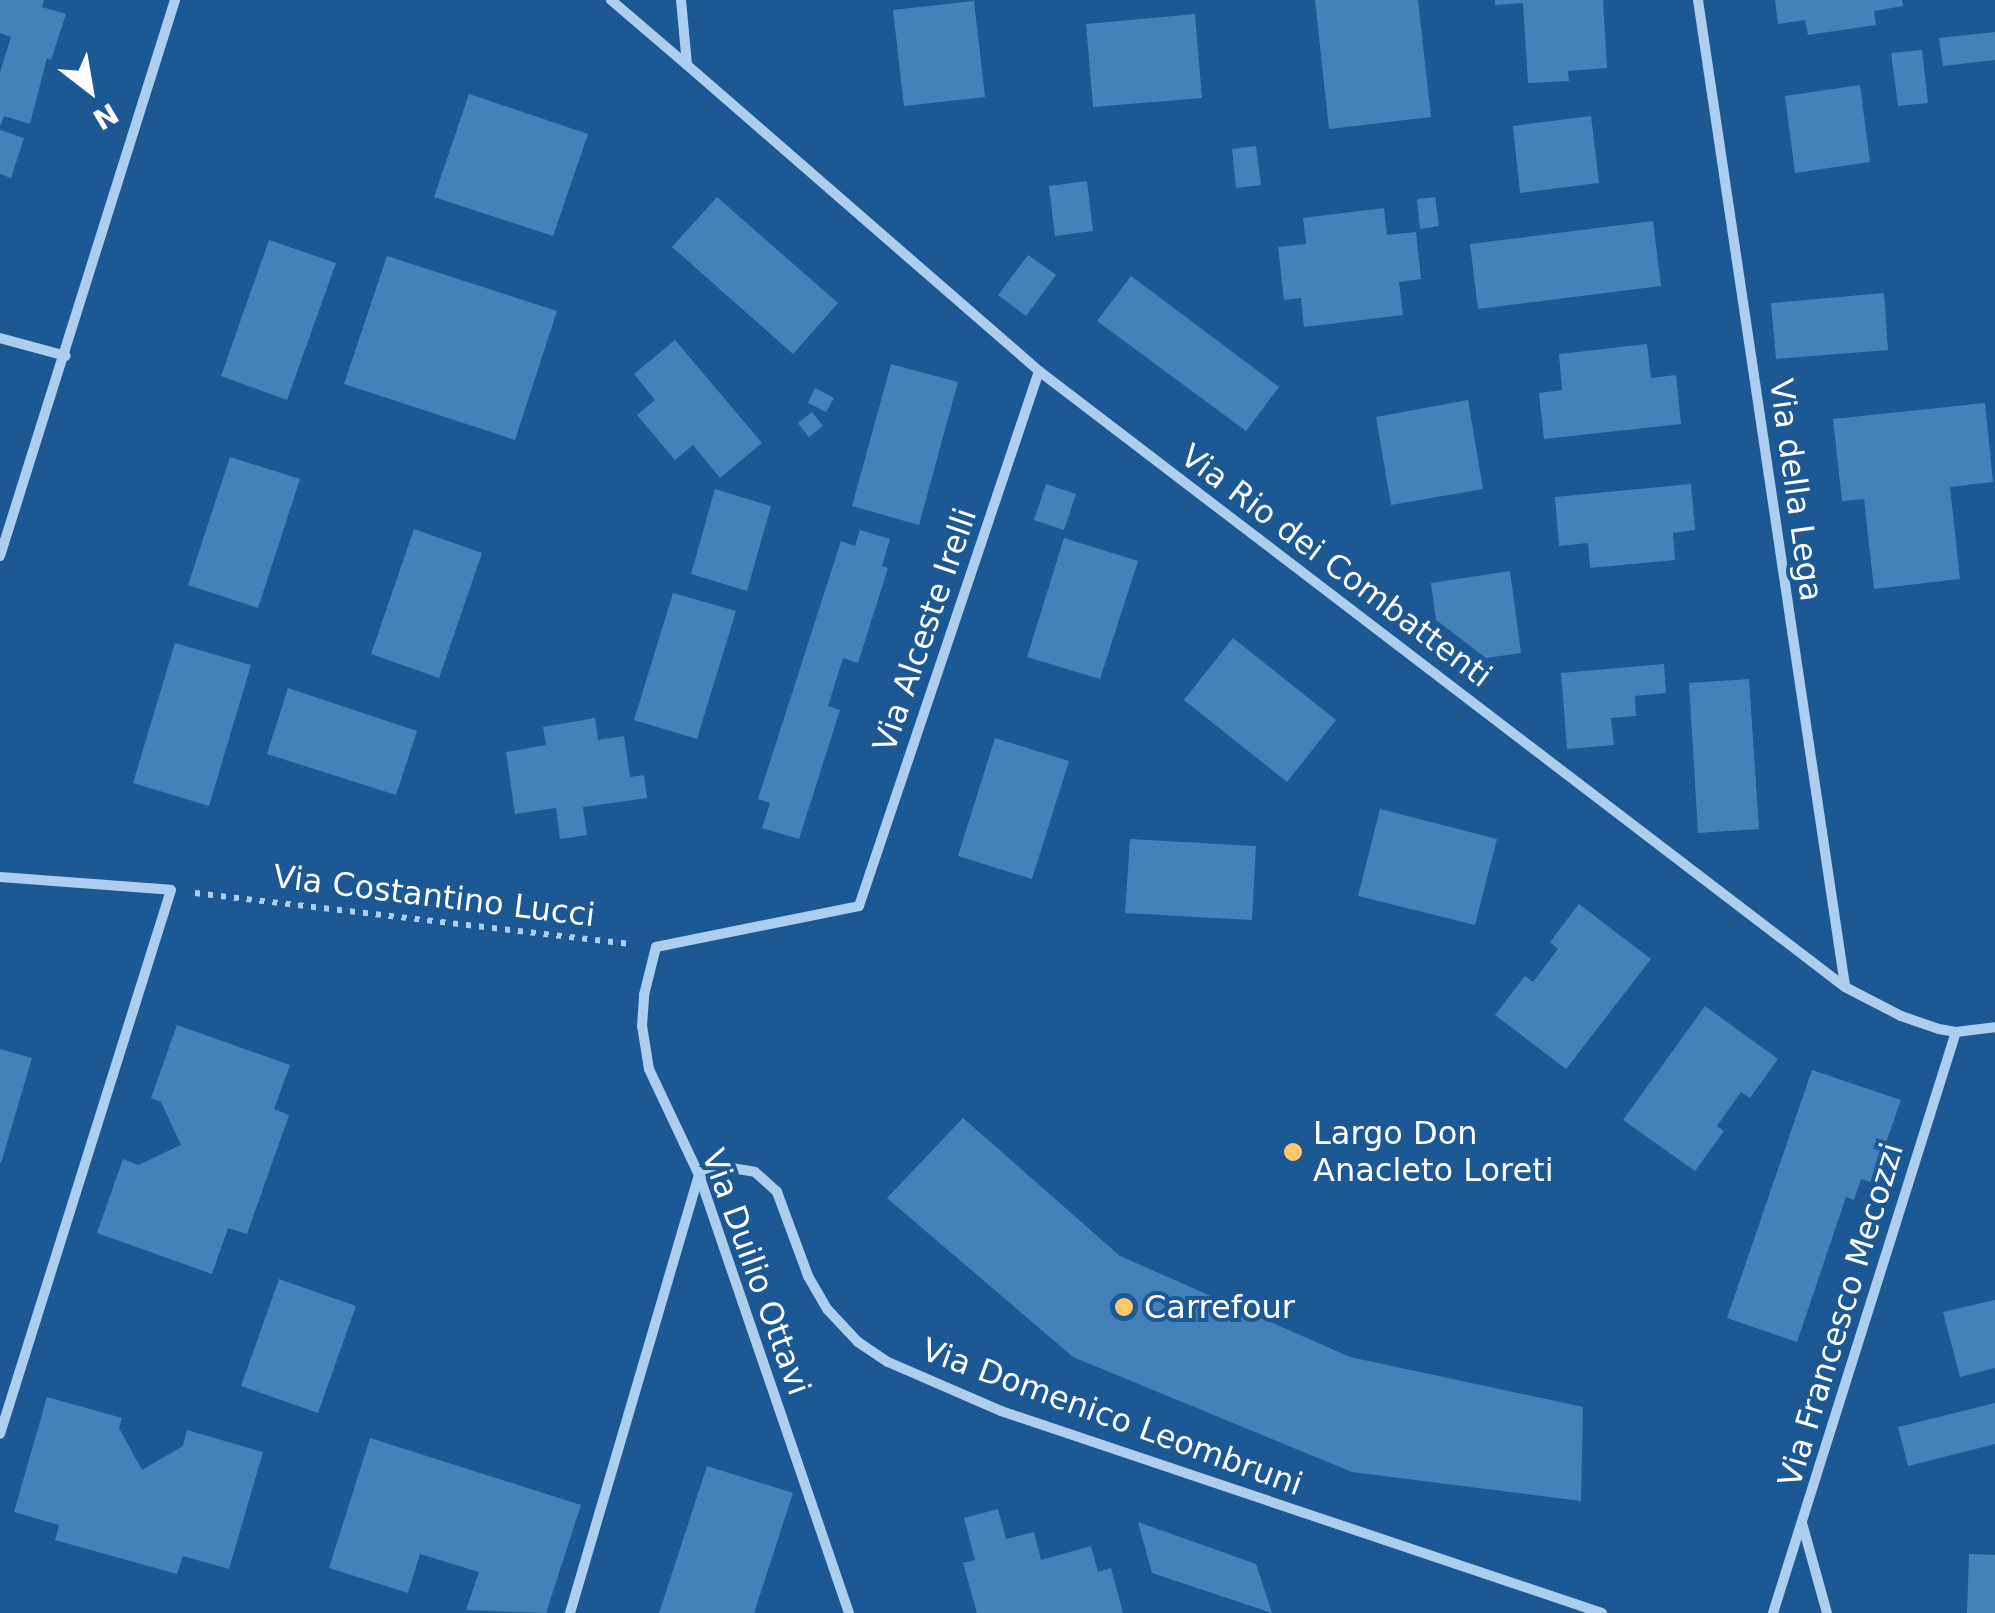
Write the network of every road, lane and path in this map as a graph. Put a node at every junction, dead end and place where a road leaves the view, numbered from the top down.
1 (175, 0) edge
2 (611, 0) edge
3 (681, 0) edge
4 (1698, 0) edge
5 (687, 65) junction
6 (0, 338) edge
7 (66, 356) junction
8 (1038, 370) junction
9 (0, 556) edge
10 (0, 878) edge
11 (171, 890) junction
12 (656, 947) junction
13 (1845, 987) junction
14 (1995, 1027) edge
15 (1956, 1032) junction
16 (699, 1176) junction
17 (0, 1434) edge
18 (1802, 1523) junction
19 (570, 1613) edge
20 (849, 1613) edge
21 (1602, 1613) edge
22 (1773, 1613) edge
23 (1827, 1613) edge

1 - 7 street
2 - 5 street, Via Rio dei Combattenti
3 - 5 street
4 - 13 street, Via della Lega
5 - 8 street, Via Rio dei Combattenti
6 - 7 street
7 - 9 street
8 - 12 street, Via Alceste Irelli
8 - 13 street, Via Rio dei Combattenti
10 - 11 street
11 - 12 path, Via Costantino Lucci
11 - 17 street
12 - 16 street, Via Duilio Ottavi
13 - 15 street, Via Rio dei Combattenti
14 - 15 street, Via Rio dei Combattenti
15 - 18 street, Via Francesco Mecozzi
16 - 19 street
16 - 20 street, Via Duilio Ottavi
16 - 21 street, Via Domenico Leombruni
18 - 22 street, Via Francesco Mecozzi
18 - 23 street

